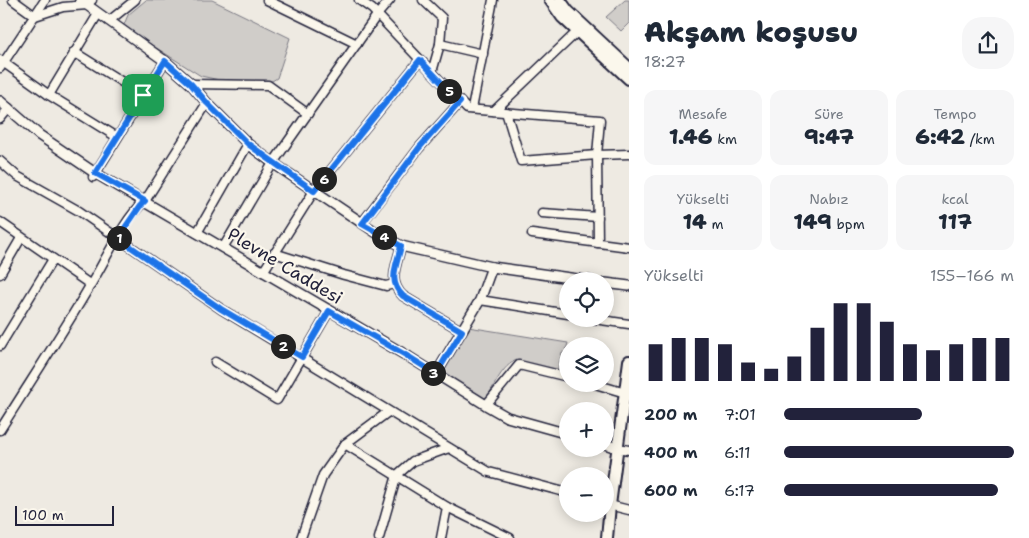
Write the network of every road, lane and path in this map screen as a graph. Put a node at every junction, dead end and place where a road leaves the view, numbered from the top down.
1 (13, 0) edge
2 (45, 0) edge
3 (134, 0) edge
4 (267, 0) edge
5 (359, 0) edge
6 (390, 0) edge
7 (424, 0) edge
8 (493, 0) edge
9 (550, 0) edge
10 (561, 0) edge
11 (86, 2) edge
12 (98, 14) junction
13 (377, 15) junction
14 (35, 16) junction
15 (109, 21) junction
16 (578, 31) junction
17 (357, 44) junction
18 (440, 44) junction
19 (74, 52) junction
20 (482, 54) junction
21 (420, 60) junction
22 (165, 61) junction
23 (1, 64) edge
24 (629, 68) edge
25 (432, 72) junction
26 (629, 79) edge
27 (191, 84) junction
28 (49, 95) junction
29 (143, 95) junction
30 (0, 101) edge
31 (460, 102) junction
32 (207, 103) junction
33 (9, 108) junction
34 (472, 110) junction
35 (494, 111) junction
36 (506, 112) junction
37 (308, 114) junction
38 (0, 119) edge
39 (117, 137) junction
40 (248, 144) junction
41 (598, 154) junction
42 (629, 154) edge
43 (0, 161) edge
44 (273, 163) junction
45 (94, 175) junction
46 (314, 191) junction
47 (145, 201) junction
48 (542, 213) dead end
49 (598, 217) junction
50 (0, 222) edge
51 (362, 224) junction
52 (196, 233) junction
53 (532, 234) dead end
54 (22, 238) junction
55 (118, 238) junction
56 (598, 243) junction
57 (401, 246) junction
58 (629, 246) edge
59 (223, 248) junction
60 (274, 253) junction
61 (53, 259) junction
62 (492, 267) junction
63 (263, 272) junction
64 (0, 274) edge
65 (559, 276) edge
66 (394, 284) junction
67 (614, 284) edge
68 (91, 285) junction
69 (629, 286) edge
70 (480, 300) junction
71 (329, 311) junction
72 (559, 313) edge
73 (614, 322) edge
74 (629, 324) edge
75 (462, 331) junction
76 (0, 346) edge
77 (302, 357) junction
78 (214, 362) dead end
79 (629, 364) edge
80 (436, 374) junction
81 (559, 375) edge
82 (614, 390) edge
83 (627, 394) edge
84 (486, 405) junction
85 (388, 412) junction
86 (0, 430) edge
87 (559, 431) edge
88 (345, 444) junction
89 (614, 447) edge
90 (449, 448) junction
91 (617, 448) junction
92 (629, 450) edge
93 (614, 467) edge
94 (397, 475) junction
95 (559, 491) edge
96 (447, 506) junction
97 (614, 506) edge
98 (629, 510) edge
99 (607, 522) edge
100 (505, 537) edge
101 (301, 538) edge
102 (379, 538) edge
103 (441, 538) edge
104 (607, 538) edge

1 - 14 street
2 - 14 street
3 - 15 street
4 - 17 street
5 - 13 street
6 - 13 street
7 - 18 street
8 - 20 street
9 - 16 main road
10 - 24 main road
11 - 12 street
11 - 14 street
12 - 15 street
12 - 19 street
13 - 17 street
13 - 21 street
14 - 23 street
15 - 22 street
16 - 26 main road
16 - 35 street
17 - 37 street
18 - 20 street
18 - 25 street
19 - 28 street
19 - 29 street
20 - 34 street
21 - 25 street
21 - 46 street
22 - 27 street
22 - 29 street
23 - 28 street
25 - 31 street
27 - 32 street
27 - 37 street
28 - 39 street
29 - 39 street
30 - 33 street, Plevne Caddesi
31 - 34 street
31 - 51 street
32 - 40 street
32 - 47 street
33 - 38 street
33 - 45 street, Plevne Caddesi
34 - 35 street
35 - 36 street
36 - 41 street
36 - 41 street
37 - 44 street
39 - 45 street
40 - 44 street
40 - 52 street
41 - 42 street
41 - 49 street
43 - 55 street
44 - 46 street
44 - 59 street
45 - 47 street, Plevne Caddesi
46 - 51 street
46 - 60 street
47 - 52 street, Plevne Caddesi
47 - 55 street
48 - 49 street
49 - 56 street
50 - 54 street
51 - 57 street
52 - 59 street, Plevne Caddesi
53 - 56 street
54 - 61 street
54 - 64 street
55 - 68 street
55 - 77 street
56 - 58 street
57 - 62 street
57 - 66 street
59 - 63 street, Plevne Caddesi
60 - 63 street
60 - 66 street
61 - 68 street
61 - 76 street
62 - 65 street
62 - 70 street
63 - 71 street, Plevne Caddesi
66 - 75 street
67 - 69 street
68 - 86 street
70 - 72 street
70 - 75 street
71 - 77 street
71 - 80 street, Plevne Caddesi
73 - 74 street
75 - 80 street
77 - 78 street
77 - 85 street
79 - 83 main road
80 - 84 street, Plevne Caddesi
81 - 84 street
82 - 83 street
83 - 91 main road
84 - 87 street, Plevne Caddesi
85 - 88 street
85 - 90 street
88 - 94 street
88 - 101 street
89 - 91 street
90 - 94 street
90 - 95 street
91 - 92 street
91 - 93 main road
94 - 96 street
94 - 102 street
96 - 100 street
96 - 103 street
97 - 98 street
99 - 104 main road

